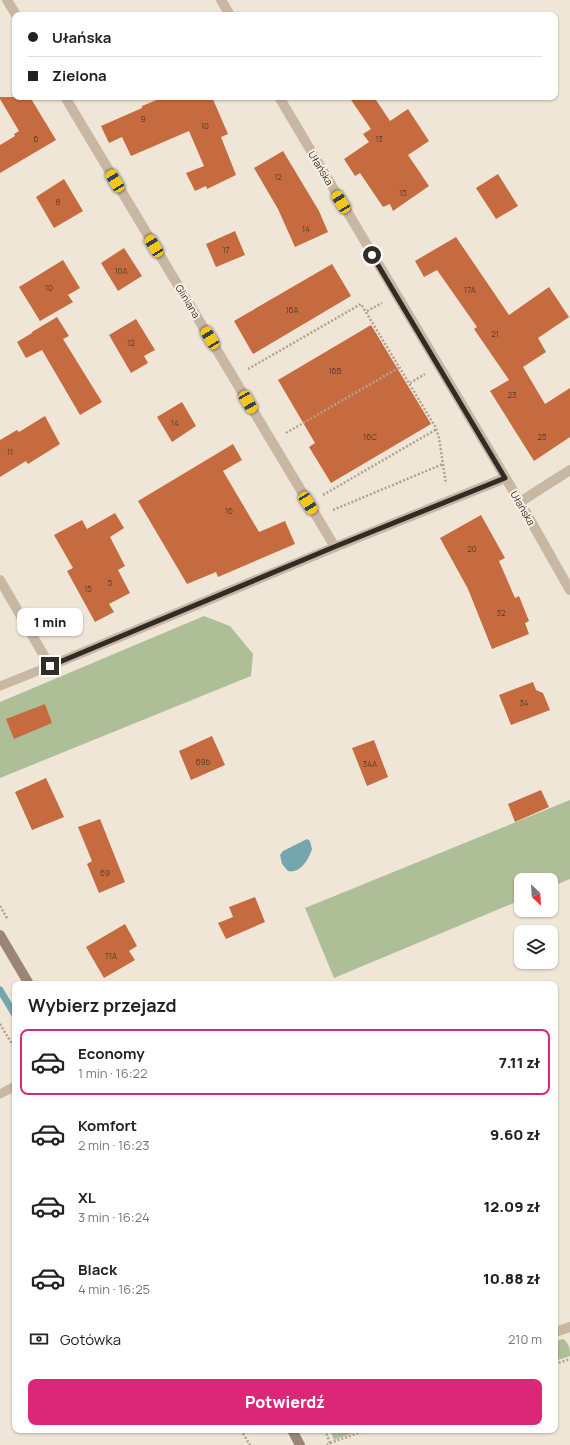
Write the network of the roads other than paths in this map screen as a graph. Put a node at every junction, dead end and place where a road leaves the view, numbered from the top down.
1 (7, 0) edge
2 (221, 0) edge
3 (14, 12) edge
4 (228, 12) edge
5 (67, 100) edge
6 (280, 100) edge
7 (570, 470) edge
8 (505, 478) junction
9 (520, 502) junction
10 (334, 547) junction
11 (0, 580) edge
12 (570, 590) edge
13 (50, 666) junction
14 (0, 686) edge
15 (0, 935) edge
16 (27, 981) edge
17 (12, 1088) edge
18 (0, 1094) edge
19 (570, 1327) edge
20 (558, 1331) edge
21 (294, 1433) edge
22 (300, 1445) edge

1 - 3 street
2 - 4 street
5 - 10 street, Gliniana
6 - 8 street, Ułańska
7 - 9 street
8 - 9 street, Ułańska
8 - 10 street
9 - 12 street, Ułańska
10 - 13 street
11 - 13 street
13 - 14 lane
15 - 16 street
17 - 18 lane
19 - 20 street
21 - 22 street

